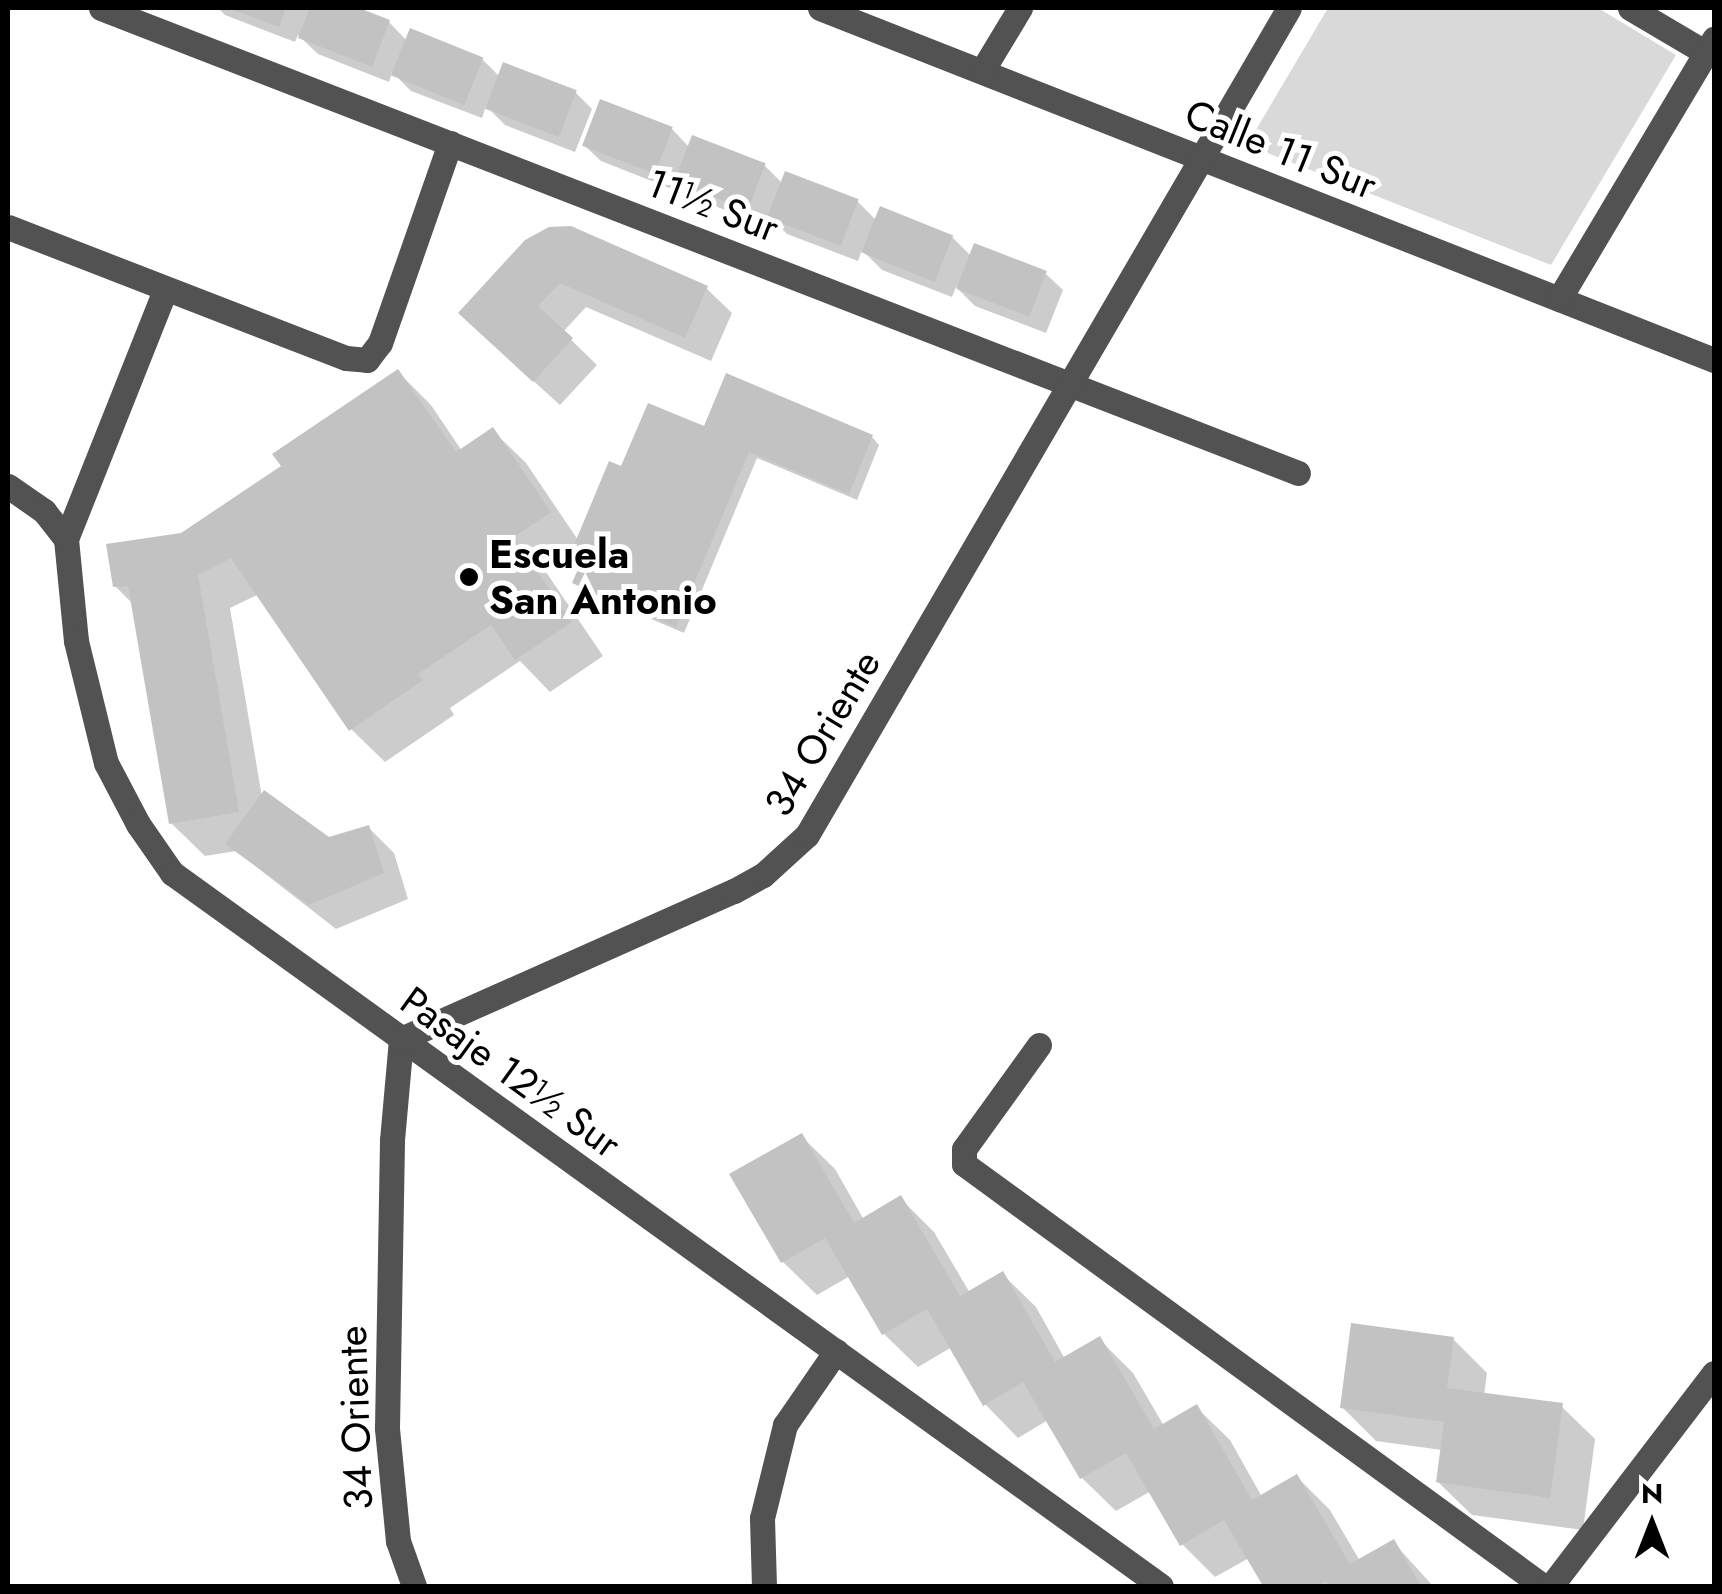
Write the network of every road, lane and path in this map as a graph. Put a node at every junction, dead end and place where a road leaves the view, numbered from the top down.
1 (101, 8) edge
2 (820, 8) edge
3 (1020, 8) edge
4 (1290, 8) edge
5 (1630, 8) edge
6 (1710, 46) edge
7 (982, 71) junction
8 (450, 143) junction
9 (1200, 157) junction
10 (8, 227) edge
11 (164, 290) junction
12 (1559, 299) junction
13 (1714, 360) edge
14 (1066, 384) junction
15 (1298, 472) dead end
16 (8, 486) edge
17 (66, 539) junction
18 (401, 1039) junction
19 (1039, 1045) dead end
20 (836, 1351) junction
21 (1714, 1373) edge
22 (414, 1586) edge
23 (764, 1586) edge
24 (1161, 1586) edge
25 (1543, 1586) edge
26 (1551, 1586) edge

1 - 8 street, 11½ Sur
2 - 7 street, Calle 11 Sur
3 - 7 street
4 - 9 street, 34 Oriente
5 - 6 street
6 - 12 street
7 - 9 street, Calle 11 Sur
8 - 11 street
8 - 14 street, 11½ Sur
9 - 12 street, Calle 11 Sur
9 - 14 street, 34 Oriente
10 - 11 street
11 - 17 street
12 - 13 street, Calle 11 Sur
14 - 15 street, 11½ Sur
14 - 18 street, 34 Oriente
16 - 17 street
17 - 18 street, Pasaje 12½ Sur
18 - 20 street, Pasaje 12½ Sur
18 - 22 street, 34 Oriente
19 - 25 street
20 - 23 street
20 - 24 street, Pasaje 12½ Sur
21 - 26 street

